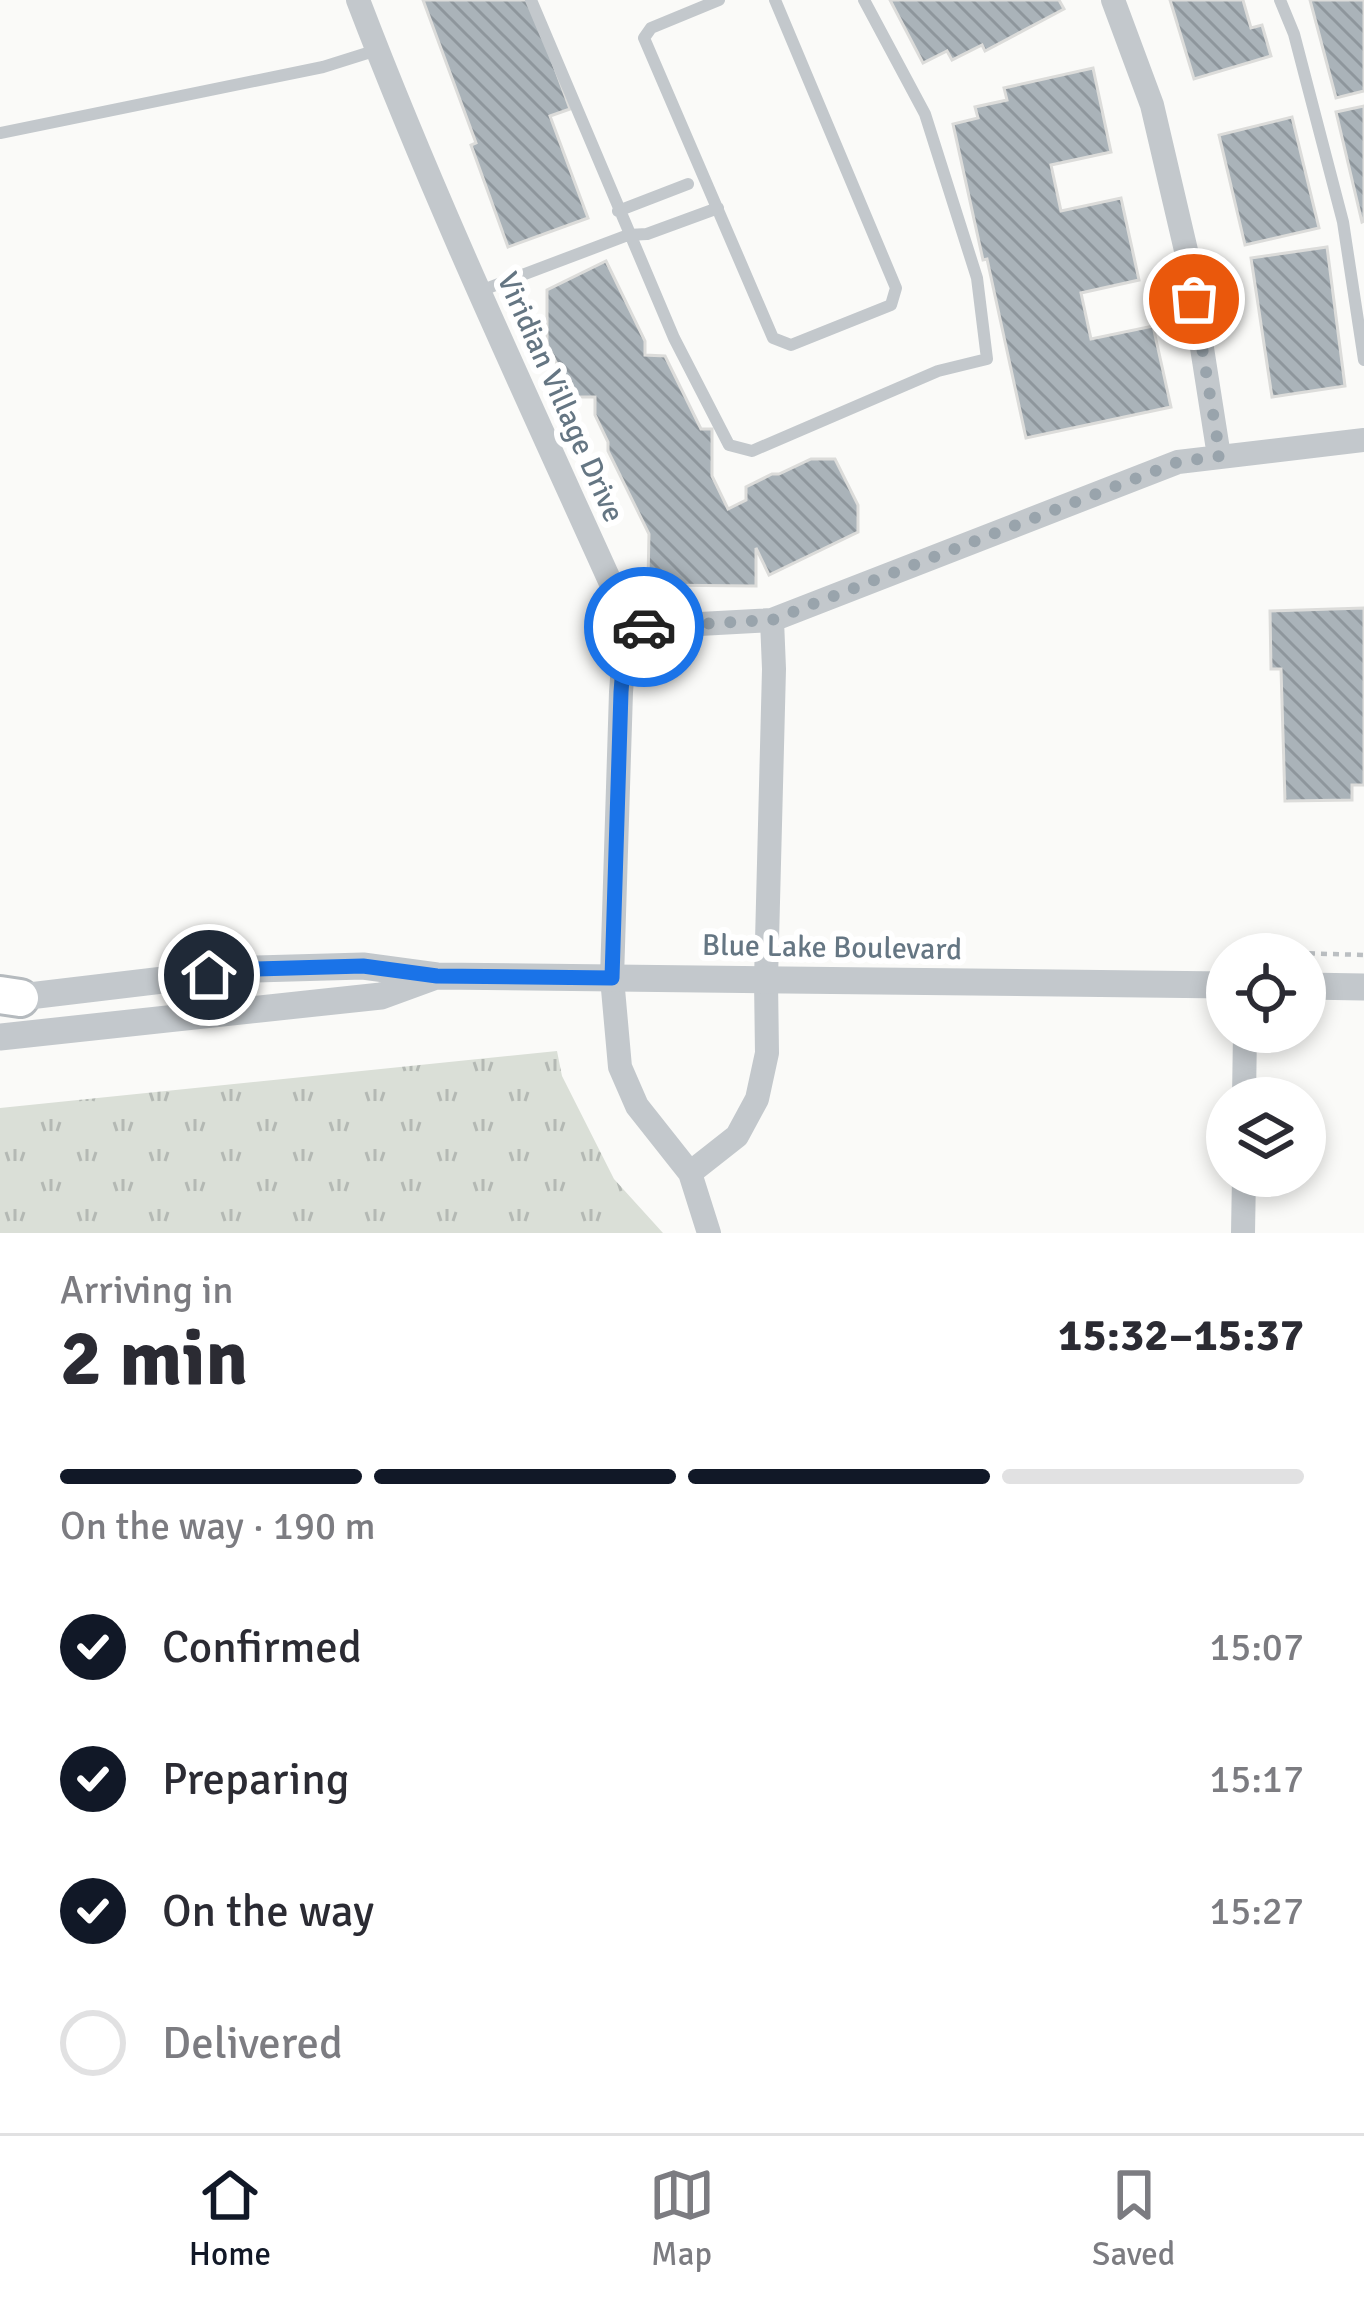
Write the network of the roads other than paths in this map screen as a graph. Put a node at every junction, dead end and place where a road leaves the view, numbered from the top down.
1 (358, 0) edge
2 (531, 0) edge
3 (719, 0) edge
4 (775, 0) edge
5 (864, 0) edge
6 (1113, 0) edge
7 (1280, 0) edge
8 (377, 50) junction
9 (0, 133) edge
10 (688, 184) dead end
11 (718, 208) junction
12 (618, 211) junction
13 (628, 235) junction
14 (480, 290) junction
15 (1364, 360) edge
16 (1364, 440) edge
17 (1220, 456) junction
18 (772, 620) junction
19 (626, 628) junction
20 (437, 976) junction
21 (612, 978) junction
22 (766, 980) junction
23 (1206, 986) edge
24 (1326, 986) edge
25 (1364, 987) edge
26 (7, 998) edge
27 (0, 1037) edge
28 (690, 1173) junction
29 (1244, 1197) edge
30 (710, 1233) edge
31 (1243, 1233) edge

1 - 8 street, Viridian Village Drive
2 - 12 lane
3 - 11 lane
4 - 11 lane
5 - 13 lane
6 - 17 street
7 - 15 lane
8 - 9 lane
8 - 14 street, Viridian Village Drive
10 - 12 lane
11 - 13 lane
12 - 13 lane
13 - 14 lane
14 - 19 street, Viridian Village Drive
16 - 17 street
17 - 18 street
18 - 19 street
18 - 22 street
19 - 21 street, Viridian Village Drive
20 - 21 street, Blue Lake Boulevard
20 - 26 street, Blue Lake Boulevard
20 - 27 street, Blue Lake Boulevard
21 - 22 street, Blue Lake Boulevard
21 - 28 street, Viridian Village Drive
22 - 23 street, Blue Lake Boulevard
22 - 28 street
24 - 25 street
28 - 30 street, Viridian Village Drive
29 - 31 street

